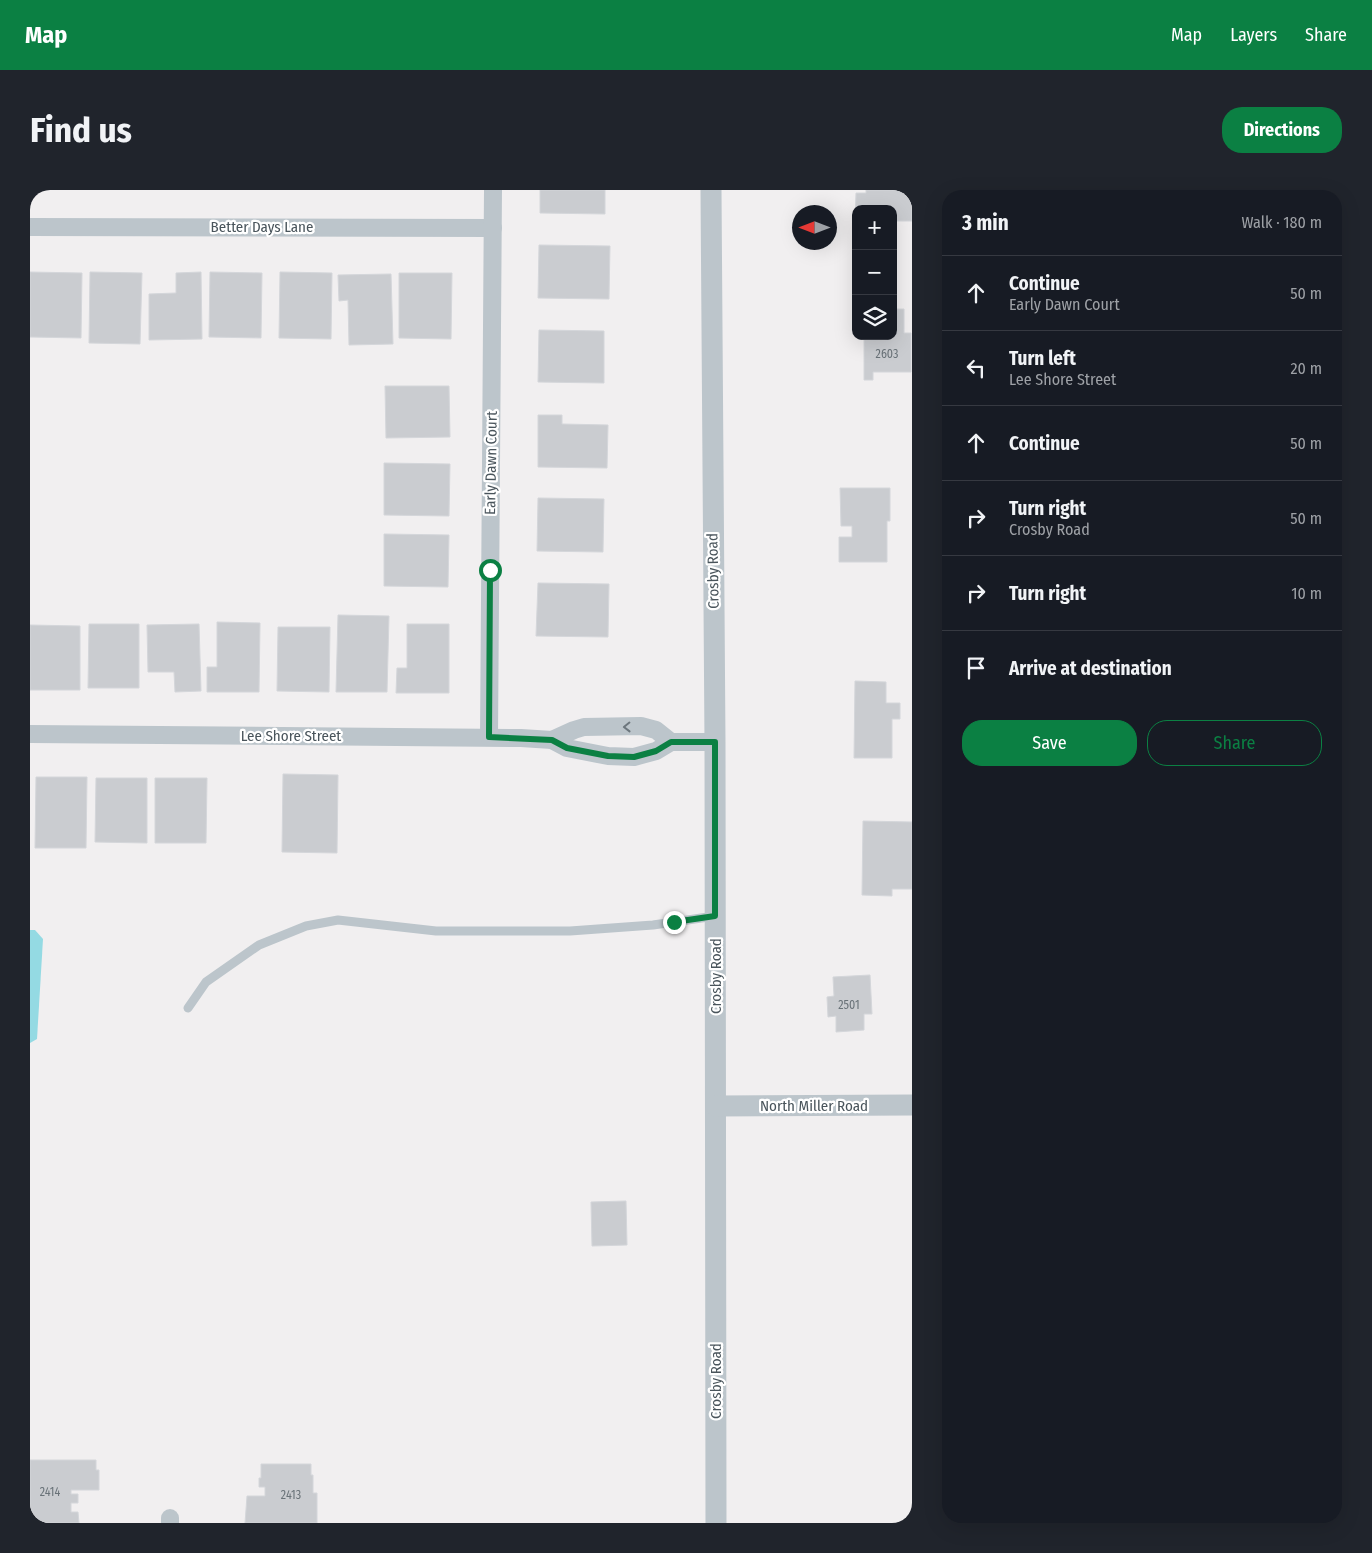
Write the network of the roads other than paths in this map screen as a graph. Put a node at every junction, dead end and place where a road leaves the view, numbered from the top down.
1 (493, 190) edge
2 (711, 190) edge
3 (30, 227) edge
4 (493, 228) junction
5 (594, 727) junction
6 (30, 734) edge
7 (489, 737) junction
8 (552, 740) junction
9 (671, 742) junction
10 (715, 742) junction
11 (593, 753) junction
12 (715, 916) junction
13 (188, 1008) dead end
14 (912, 1105) edge
15 (716, 1106) junction
16 (716, 1523) edge

1 - 4 street, Early Dawn Court
2 - 10 street, Crosby Road
3 - 4 street, Better Days Lane
4 - 7 street, Early Dawn Court
5 - 8 street
9 -> 5 street
5 - 11 street
6 - 7 street, Lee Shore Street
7 - 8 street, Lee Shore Street
8 - 11 street
9 - 10 street
9 - 11 street
10 - 12 street, Crosby Road
12 - 13 lane
12 - 15 street, Crosby Road
14 - 15 street, North Miller Road
15 - 16 street, Crosby Road

